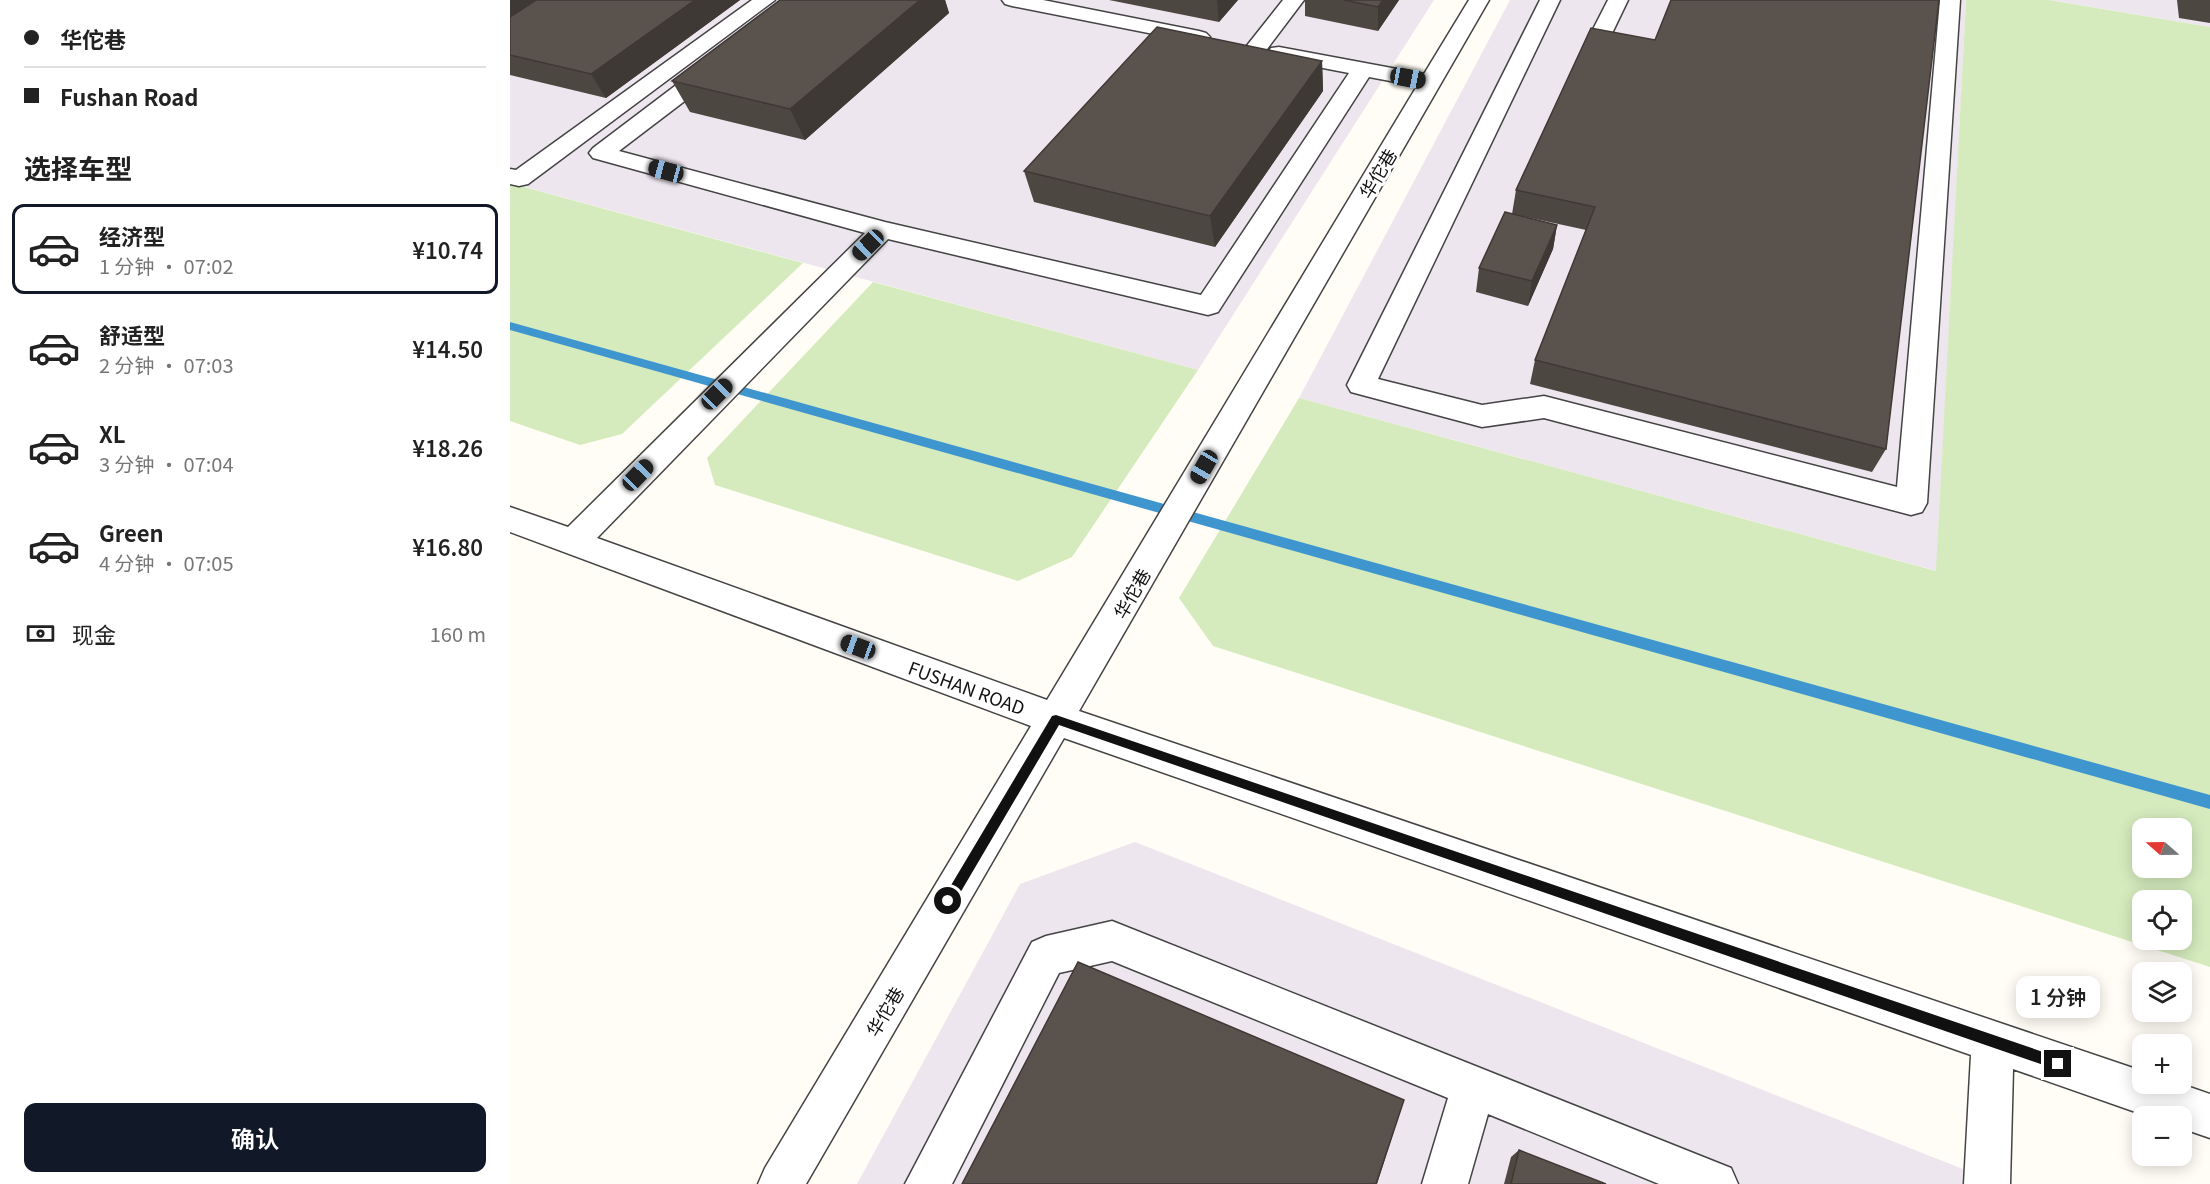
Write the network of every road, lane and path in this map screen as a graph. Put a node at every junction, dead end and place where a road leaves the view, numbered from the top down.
1 (765, 0) edge
2 (1012, 0) edge
3 (1294, 0) edge
4 (1479, 0) edge
5 (1550, 0) edge
6 (1618, 0) edge
7 (1950, 0) edge
8 (1596, 45) edge
9 (1256, 48) junction
10 (729, 56) edge
11 (1363, 69) junction
12 (1430, 82) junction
13 (510, 176) edge
14 (883, 230) junction
15 (510, 519) edge
16 (573, 542) junction
17 (1056, 719) junction
18 (1993, 1041) junction
19 (1474, 1086) junction
20 (2210, 1116) edge
21 (781, 1184) edge
22 (928, 1184) edge
23 (1445, 1184) edge
24 (1715, 1184) edge
25 (1987, 1184) edge

1 - 13 street
2 - 9 street
3 - 9 street
4 - 12 street, 华佗巷
5 - 7 street
6 - 8 street
9 - 11 street
10 - 14 street
11 - 12 street
11 - 14 street
12 - 17 street, 华佗巷
14 - 16 street
15 - 16 street, FUSHAN ROAD
16 - 17 street, FUSHAN ROAD
17 - 18 street, FUSHAN ROAD
17 - 21 street, 华佗巷
18 - 20 street, FUSHAN ROAD
18 - 25 street
19 - 22 street
19 - 23 street
19 - 24 street

